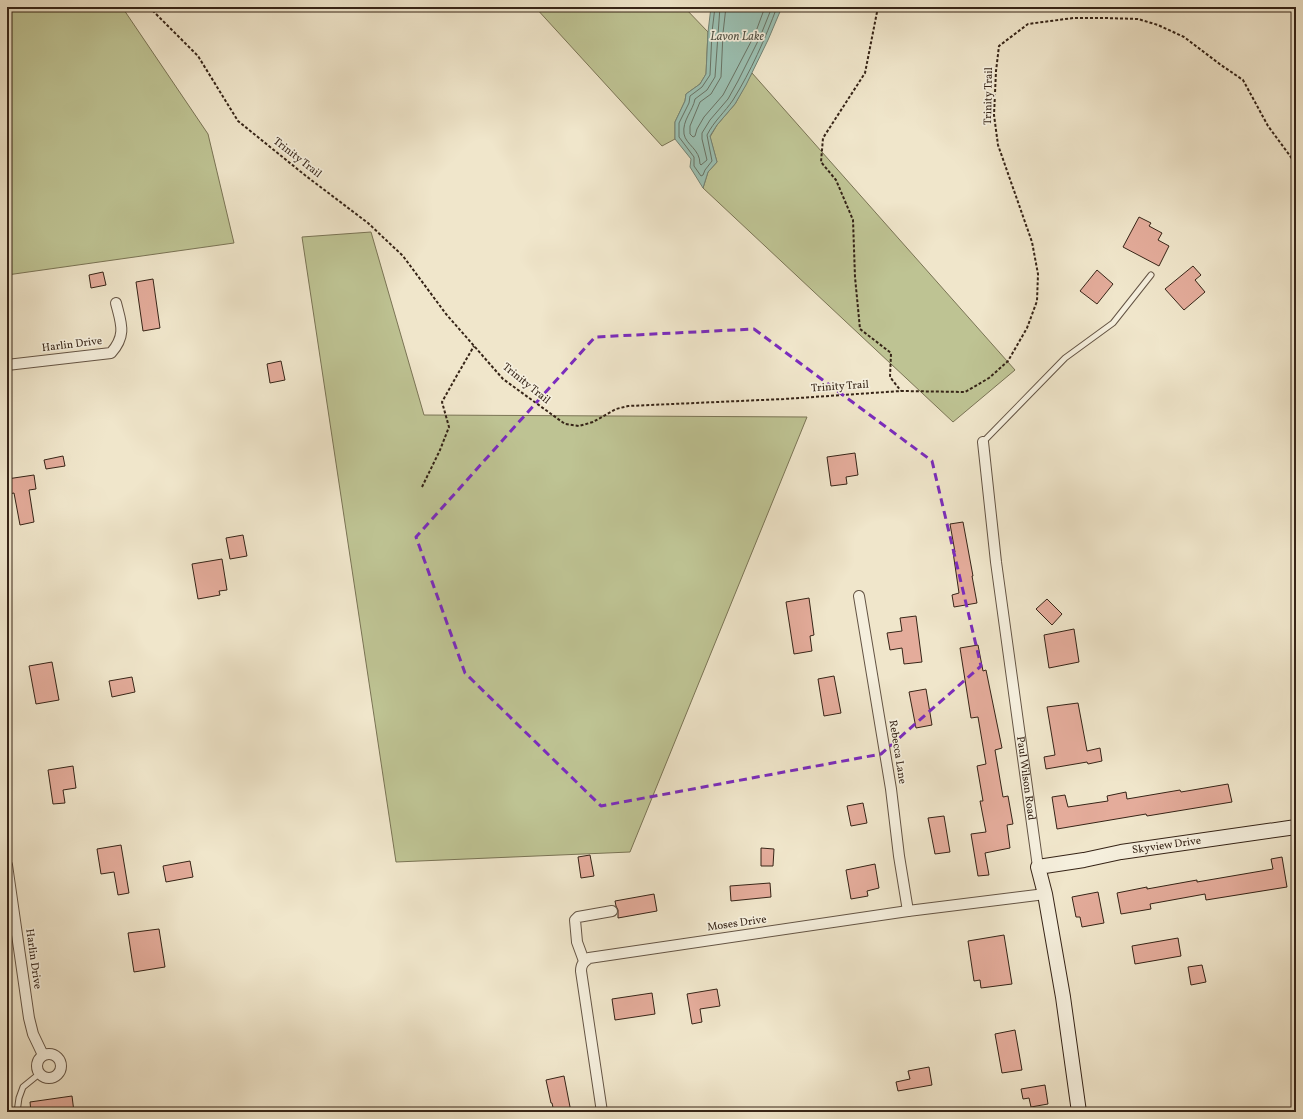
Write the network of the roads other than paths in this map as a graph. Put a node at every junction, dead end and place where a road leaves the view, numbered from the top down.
1 (1150, 275) dead end
2 (116, 302) dead end
3 (7, 365) edge
4 (984, 442) joint
5 (859, 596) dead end
6 (1296, 827) edge
7 (7, 865) edge
8 (1038, 867) junction
9 (1045, 894) junction
10 (612, 911) dead end
11 (908, 911) junction
12 (584, 961) junction
13 (43, 1055) junction
14 (39, 1074) junction
15 (17, 1112) edge
16 (602, 1112) edge
17 (1079, 1112) edge

1 - 4 lane
2 - 3 street, Harlin Drive
4 - 8 street, Paul Wilson Road
5 - 11 street, Rebecca Lane
6 - 8 street, Skyview Drive
7 - 13 street, Harlin Drive
8 - 9 street, Paul Wilson Road
9 - 11 street, Moses Drive
9 - 17 street, Paul Wilson Road
10 - 12 street
11 - 12 street, Moses Drive
12 - 16 street
13 - 14 street
13 - 14 street
14 - 15 lane

